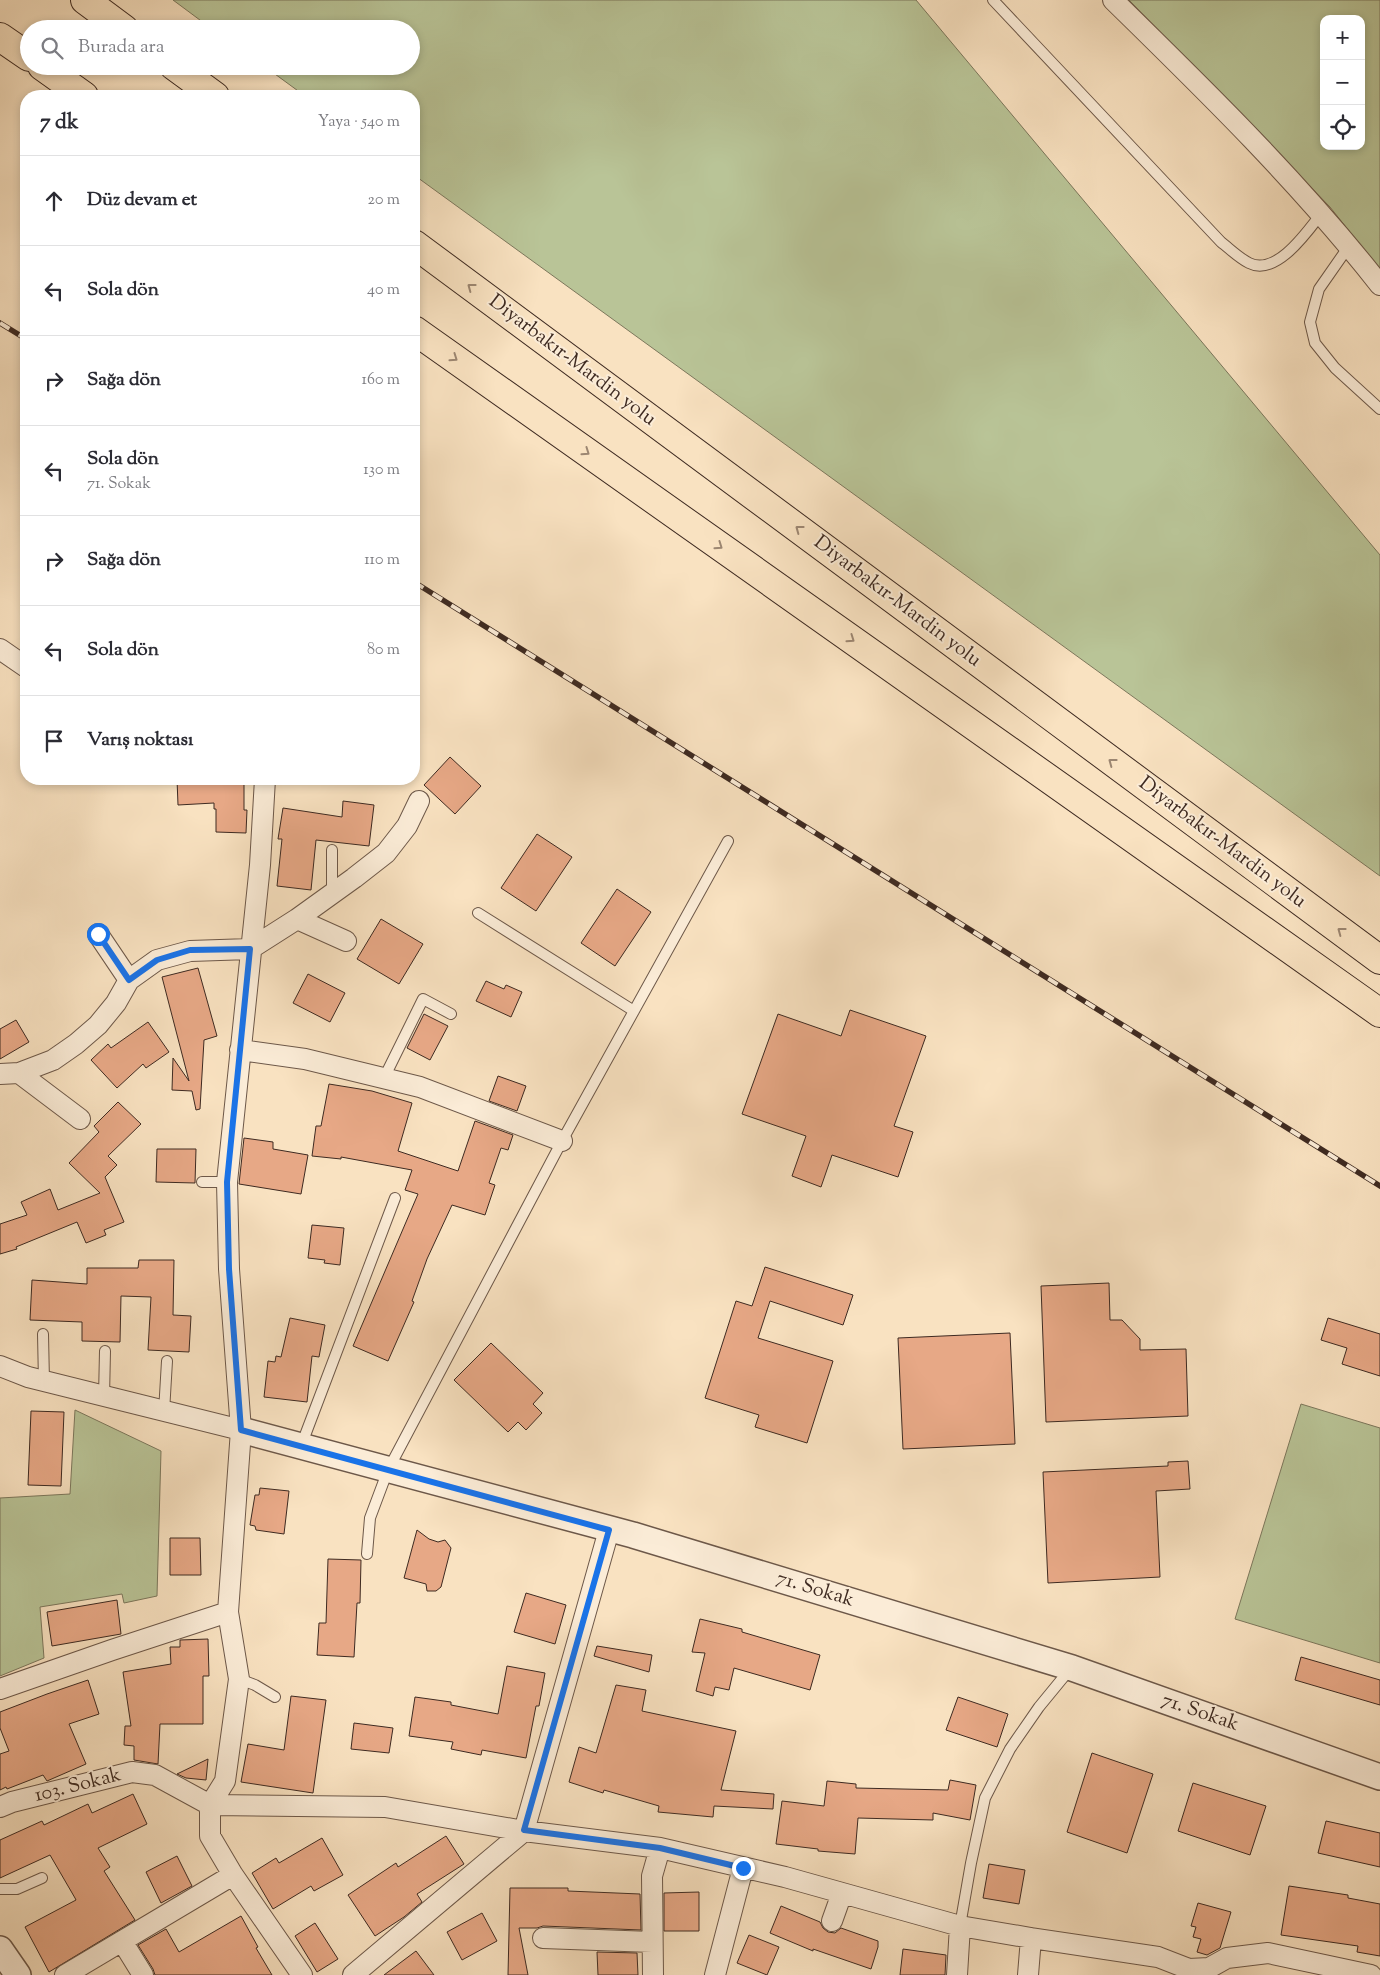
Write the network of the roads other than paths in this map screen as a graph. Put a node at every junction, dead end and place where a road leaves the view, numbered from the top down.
1 (85, 0) edge
2 (993, 0) edge
3 (1113, 0) edge
4 (112, 20) edge
5 (0, 37) edge
6 (20, 51) edge
7 (55, 75) edge
8 (186, 75) edge
9 (76, 90) edge
10 (207, 90) edge
11 (1321, 214) junction
12 (1349, 246) junction
13 (420, 248) edge
14 (1380, 285) edge
15 (420, 334) edge
16 (1380, 409) edge
17 (0, 649) edge
18 (20, 663) edge
19 (265, 785) edge
20 (419, 801) dead end
21 (728, 841) dead end
22 (332, 850) dead end
23 (332, 892) junction
24 (478, 913) dead end
25 (297, 919) junction
26 (98, 934) dead end
27 (346, 941) dead end
28 (250, 949) junction
29 (1380, 960) edge
30 (129, 980) junction
31 (634, 1011) junction
32 (1380, 1013) edge
33 (451, 1014) dead end
34 (240, 1050) junction
35 (9, 1074) edge
36 (384, 1078) junction
37 (80, 1119) dead end
38 (562, 1141) junction
39 (202, 1182) dead end
40 (227, 1182) junction
41 (395, 1198) dead end
42 (43, 1334) dead end
43 (105, 1351) dead end
44 (167, 1360) dead end
45 (0, 1366) edge
46 (44, 1382) junction
47 (104, 1397) junction
48 (164, 1412) junction
49 (241, 1430) junction
50 (300, 1446) junction
51 (388, 1470) junction
52 (609, 1530) junction
53 (368, 1554) dead end
54 (228, 1612) junction
55 (1072, 1668) junction
56 (239, 1679) junction
57 (0, 1690) edge
58 (275, 1697) dead end
59 (1380, 1776) edge
60 (210, 1805) junction
61 (0, 1807) edge
62 (524, 1830) junction
63 (660, 1848) junction
64 (743, 1868) junction
65 (233, 1875) junction
66 (42, 1878) dead end
67 (0, 1889) edge
68 (842, 1893) junction
69 (832, 1921) dead end
70 (960, 1926) junction
71 (542, 1938) dead end
72 (1031, 1938) junction
73 (122, 1941) junction
74 (652, 1942) junction
75 (0, 1949) edge
76 (1189, 1972) edge
77 (18, 1975) edge
78 (64, 1975) edge
79 (144, 1975) edge
80 (302, 1975) edge
81 (353, 1975) edge
82 (653, 1975) edge
83 (715, 1975) edge
84 (957, 1975) edge
85 (1028, 1975) edge
86 (1371, 1975) edge

1 - 4 highway
2 - 11 lane
3 - 11 street
5 - 6 highway
7 - 9 highway
8 - 10 highway
11 - 12 street
12 - 14 street
12 - 16 lane
29 -> 13 highway, Diyarbakır-Mardin yolu
15 -> 32 highway
17 - 18 street
19 - 28 street
20 - 23 street
21 - 31 lane
22 - 23 lane
23 - 25 street
24 - 31 lane
25 - 27 street
25 - 28 street
26 - 30 street
28 - 30 street
28 - 34 street
30 - 35 street
31 - 38 lane
33 - 36 lane
34 - 36 street
34 - 40 street
35 - 37 street
36 - 38 street
38 - 51 lane
39 - 40 lane
40 - 49 street
41 - 50 lane
42 - 46 lane
43 - 47 lane
44 - 48 lane
45 - 46 street
46 - 47 street
47 - 48 street
48 - 49 street
49 - 50 street, 71. Sokak
49 - 54 street
50 - 51 street, 71. Sokak
51 - 52 street, 71. Sokak
51 - 53 lane
52 - 55 street, 71. Sokak
52 - 62 street
54 - 56 street
54 - 57 street
55 - 59 street, 71. Sokak
55 - 70 lane
56 - 58 lane
56 - 60 street
60 - 61 street, 103. Sokak
60 - 62 street
60 - 65 street
62 - 63 street
62 - 81 street
63 - 64 street
63 - 74 street
64 - 68 street
64 - 83 street
65 - 73 street
65 - 80 street
66 - 67 lane
68 - 69 street
68 - 70 street
70 - 72 street
70 - 84 street
71 - 74 street
72 - 76 street
72 - 85 street
73 - 78 street
73 - 79 street
74 - 82 street
75 - 77 street
76 - 86 street

